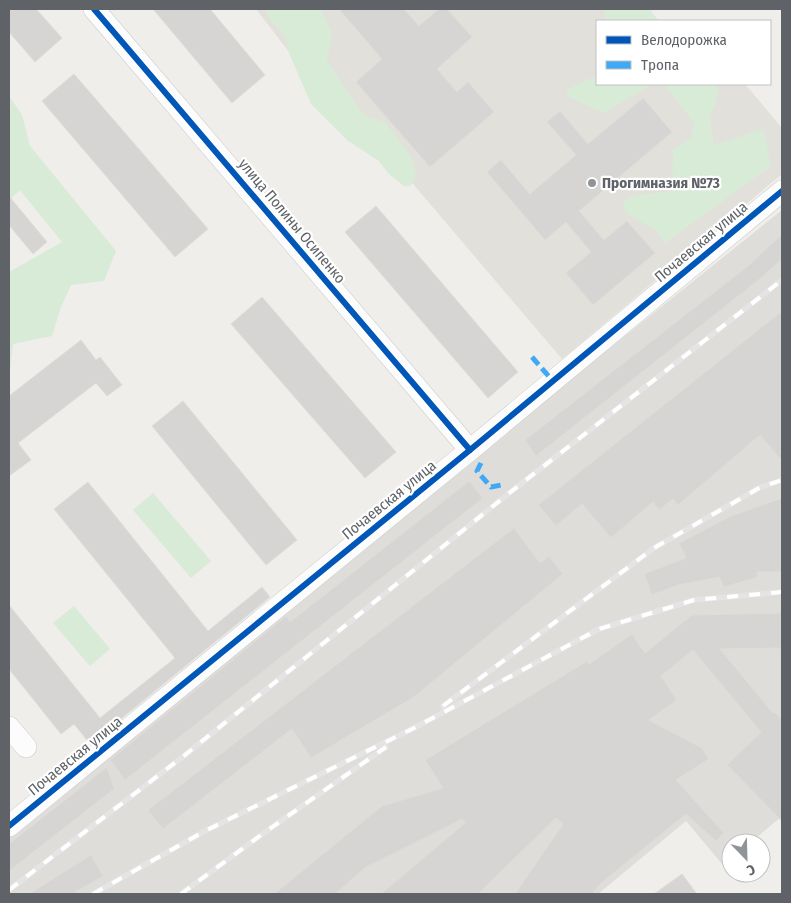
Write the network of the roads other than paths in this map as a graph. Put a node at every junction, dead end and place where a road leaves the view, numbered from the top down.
1 (94, 9) edge
2 (782, 191) edge
3 (470, 450) junction
4 (9, 727) edge
5 (26, 747) dead end
6 (9, 826) edge

1 - 3 street, улица Полины Осипенко
2 - 3 street, Почаевская улица
3 - 6 street, Почаевская улица
4 - 5 street

